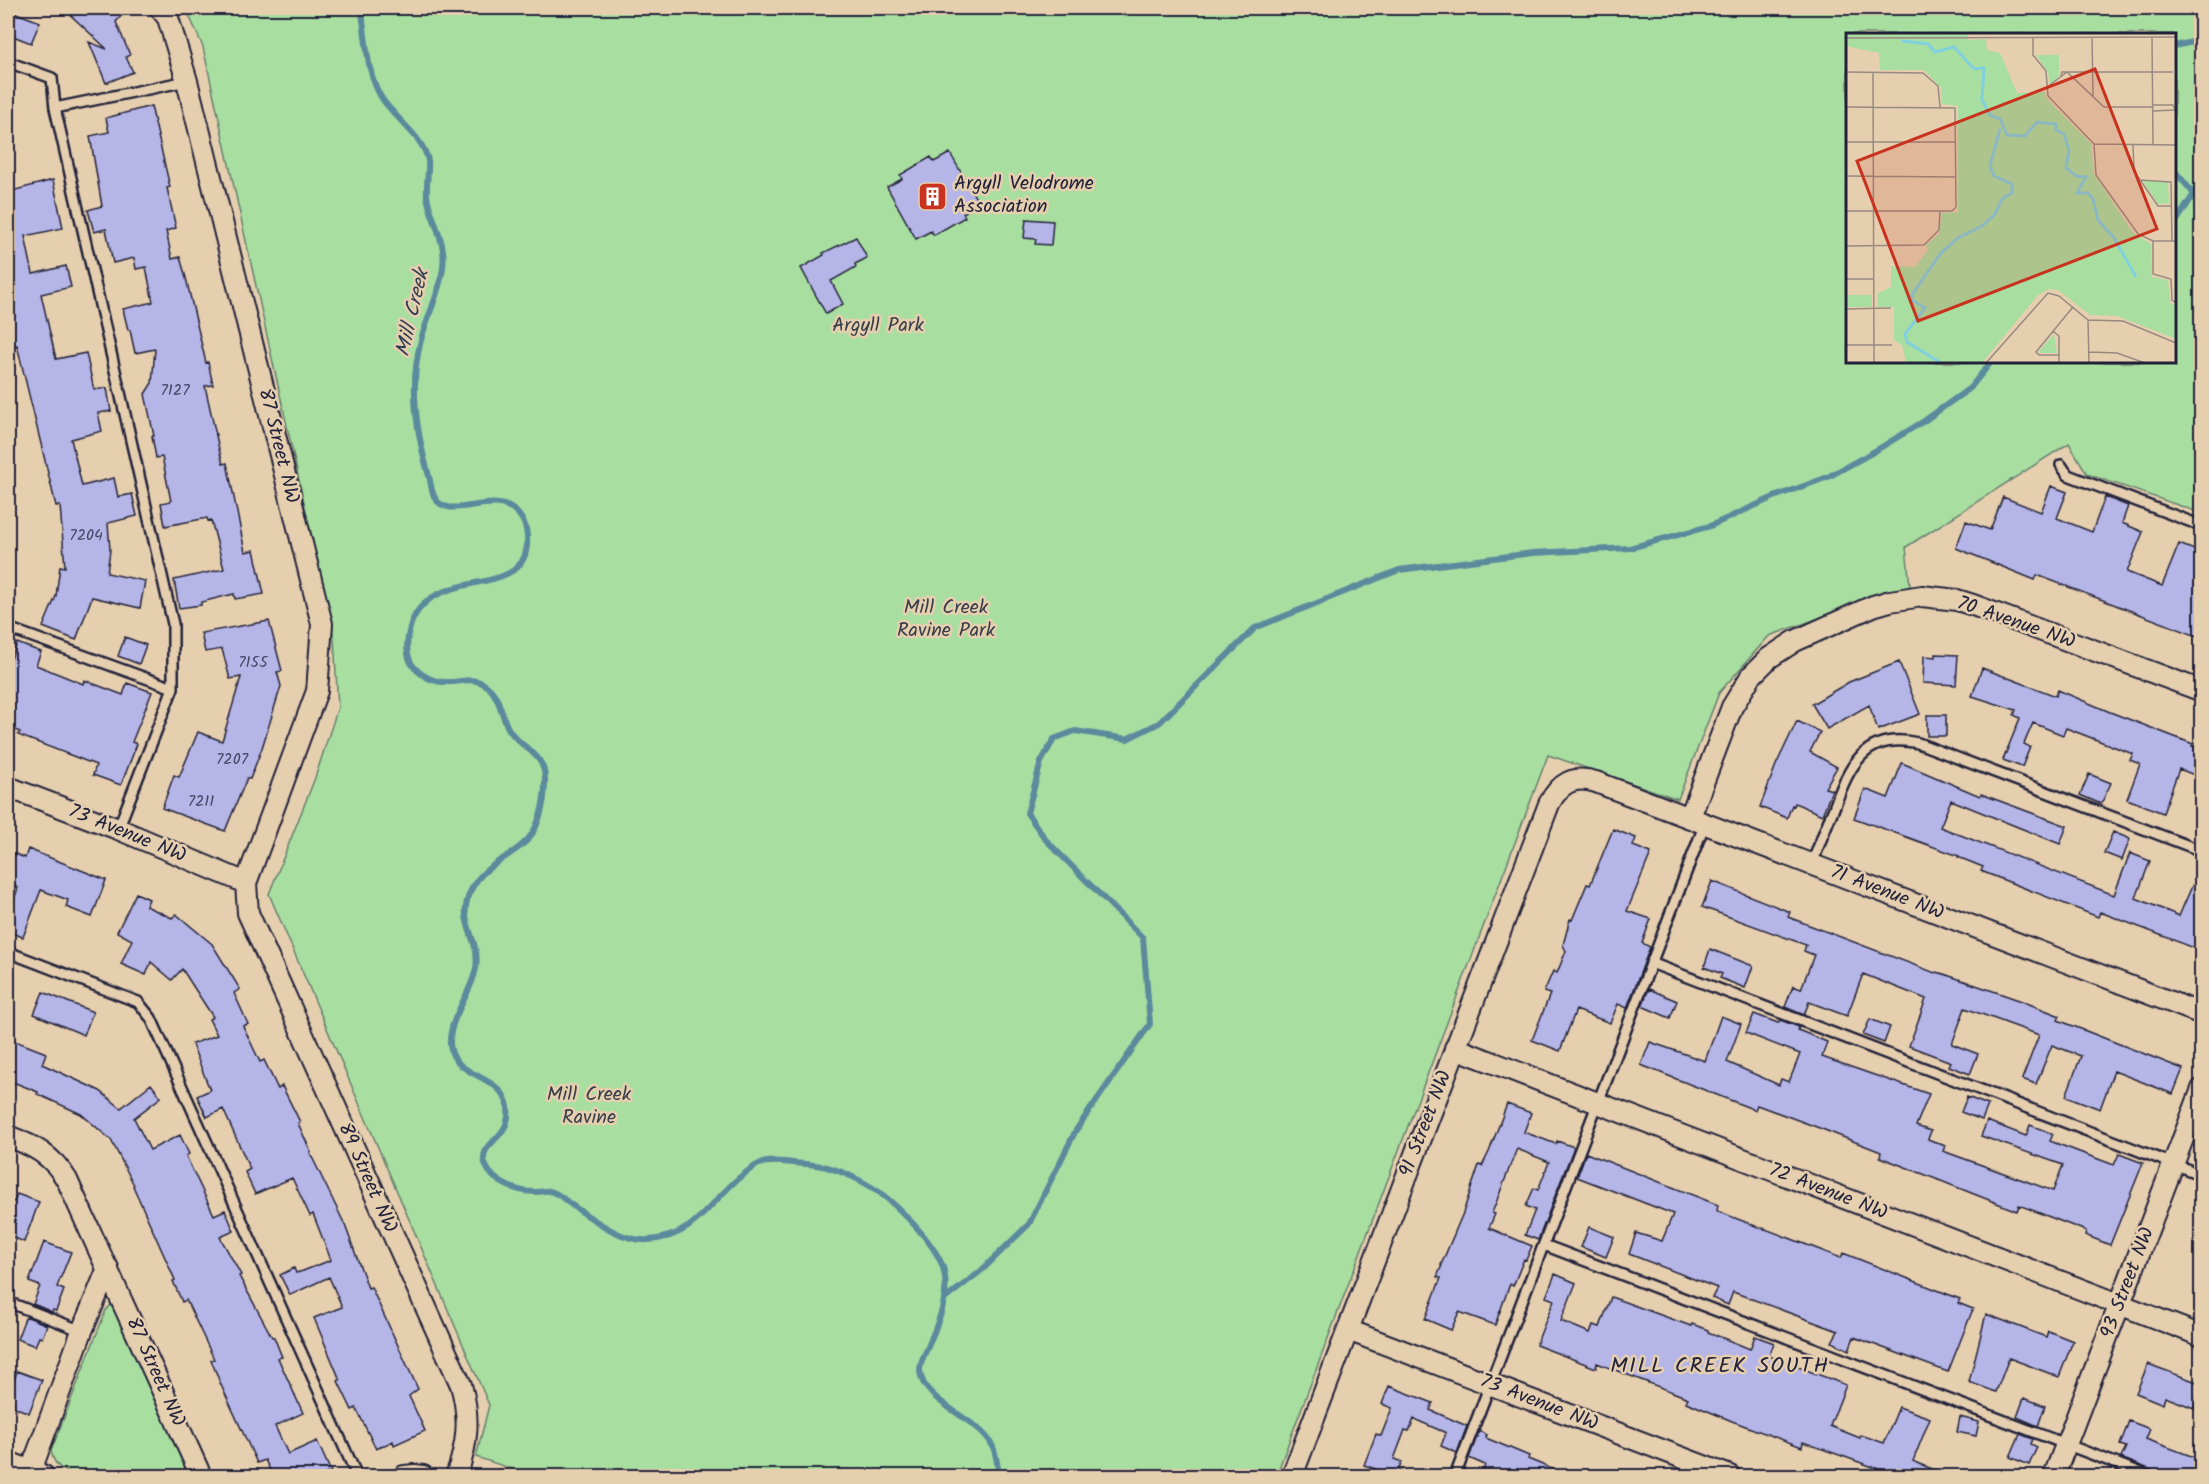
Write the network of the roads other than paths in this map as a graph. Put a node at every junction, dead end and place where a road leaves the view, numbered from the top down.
1 (160, 8) edge
2 (8, 62) edge
3 (187, 81) junction
4 (55, 108) junction
5 (2061, 465) dead end
6 (2202, 526) edge
7 (8, 628) edge
8 (172, 688) junction
9 (2202, 691) edge
10 (1571, 780) joint
11 (8, 787) edge
12 (1697, 820) junction
13 (118, 829) junction
14 (2202, 851) edge
15 (1812, 864) junction
16 (246, 883) junction
17 (8, 952) edge
18 (1651, 963) junction
19 (2202, 1014) edge
20 (1455, 1048) junction
21 (2202, 1089) edge
22 (1597, 1103) junction
23 (8, 1136) edge
24 (2173, 1164) junction
25 (2202, 1175) edge
26 (1544, 1245) junction
27 (108, 1268) junction
28 (8, 1302) edge
29 (2120, 1305) junction
30 (1348, 1330) junction
31 (82, 1331) junction
32 (2202, 1336) edge
33 (1490, 1384) junction
34 (2066, 1444) junction
35 (8, 1462) edge
36 (34, 1475) edge
37 (201, 1476) edge
38 (357, 1476) edge
39 (404, 1476) edge
40 (423, 1476) edge
41 (456, 1476) edge
42 (1292, 1476) edge
43 (1455, 1476) edge
44 (1730, 1476) edge
45 (2054, 1476) edge
46 (2149, 1476) edge

1 - 3 street, 87 Street NW
2 - 4 lane
3 - 4 lane
3 - 16 street, 87 Street NW
4 - 8 lane
5 - 6 lane
7 - 8 lane
8 - 13 lane
9 - 12 street, 70 Avenue NW
10 - 12 street, 71 Avenue NW
10 - 20 street, 91 Street NW
11 - 13 street, 73 Avenue NW
12 - 15 street, 71 Avenue NW
12 - 18 lane
13 - 16 street, 73 Avenue NW
14 - 15 lane
15 - 19 street, 71 Avenue NW
16 - 41 street, 89 Street NW
17 - 38 lane
18 - 22 lane
18 - 24 lane
20 - 22 street, 72 Avenue NW
20 - 30 street, 91 Street NW
21 - 24 street, 93 Street NW
22 - 26 lane
22 - 29 street, 72 Avenue NW
23 - 27 street, 87 Street NW
24 - 25 lane
24 - 29 street, 93 Street NW
26 - 33 lane
26 - 34 lane
27 - 31 street
27 - 37 street, 87 Street NW
28 - 31 lane
29 - 32 street, 72 Avenue NW
29 - 34 street, 93 Street NW
30 - 33 street, 73 Avenue NW
30 - 42 street, 91 Street NW
31 - 36 street
33 - 43 lane
33 - 44 street, 73 Avenue NW
34 - 45 street, 93 Street NW
34 - 46 lane
35 - 36 street
39 - 40 street

